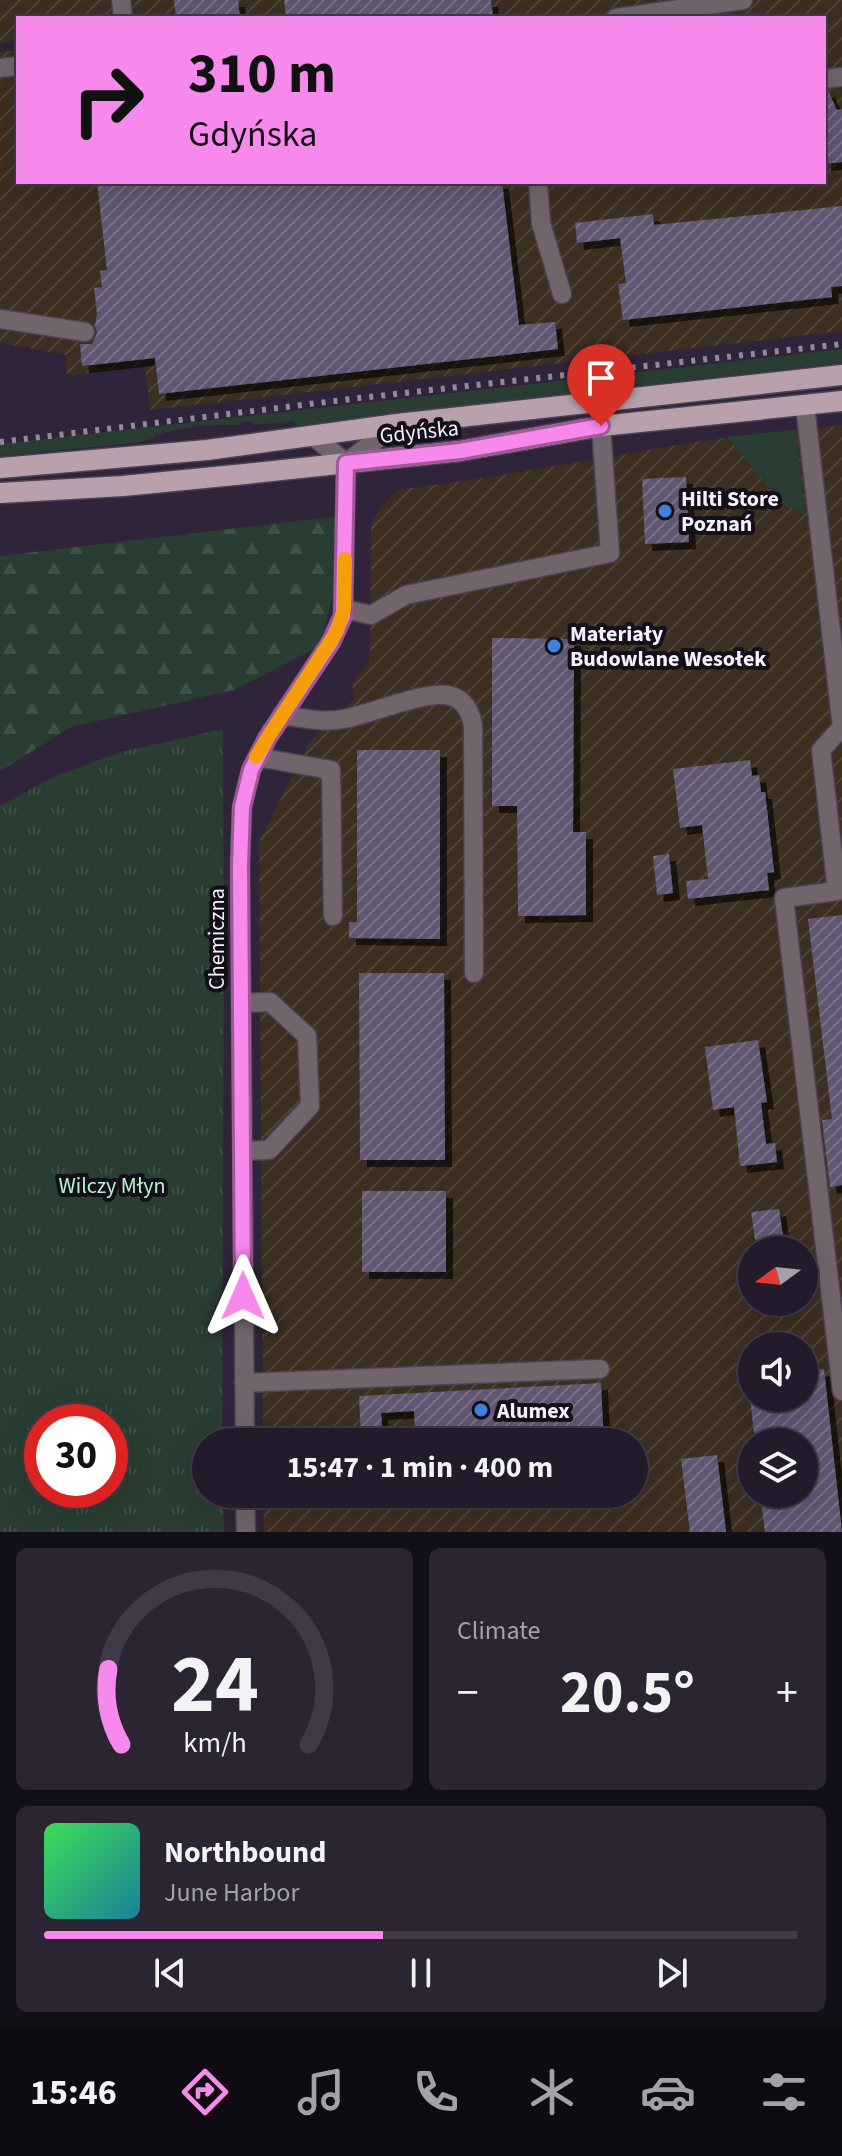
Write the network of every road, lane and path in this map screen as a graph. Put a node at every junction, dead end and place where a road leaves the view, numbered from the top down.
1 (743, 0) edge
2 (630, 16) edge
3 (538, 184) edge
4 (562, 294) dead end
5 (0, 319) edge
6 (85, 332) dead end
7 (842, 375) edge
8 (842, 401) edge
9 (805, 405) junction
10 (397, 424) junction
11 (601, 426) junction
12 (313, 436) junction
13 (346, 463) junction
14 (0, 468) edge
15 (0, 493) edge
16 (835, 606) edge
17 (344, 609) junction
18 (282, 715) junction
19 (842, 727) edge
20 (257, 757) junction
21 (840, 890) edge
22 (333, 916) dead end
23 (474, 973) dead end
24 (241, 1003) junction
25 (242, 1151) junction
26 (600, 1369) dead end
27 (244, 1383) junction
28 (842, 1391) edge
29 (245, 1428) edge
30 (245, 1508) edge
31 (246, 1532) edge

1 - 2 street
3 - 4 street
5 - 6 street
7 - 10 main road, Gdyńska
8 - 9 main road, Gdyńska
9 - 11 main road, Gdyńska
9 - 16 street
10 - 12 main road, Gdyńska
10 - 13 street
11 - 13 main road, Gdyńska
11 - 17 street
12 - 13 street
12 - 14 main road, Gdyńska
13 - 15 main road, Gdyńska
13 - 17 street, Chemiczna
16 - 19 street
17 - 18 street, Chemiczna
18 - 20 street, Chemiczna
18 - 23 street
19 - 21 street
20 - 22 street
20 - 24 street, Chemiczna
21 - 28 street
24 - 25 street, Chemiczna
24 - 25 street
25 - 27 street, Chemiczna
26 - 27 street
27 - 29 street, Chemiczna
30 - 31 street

